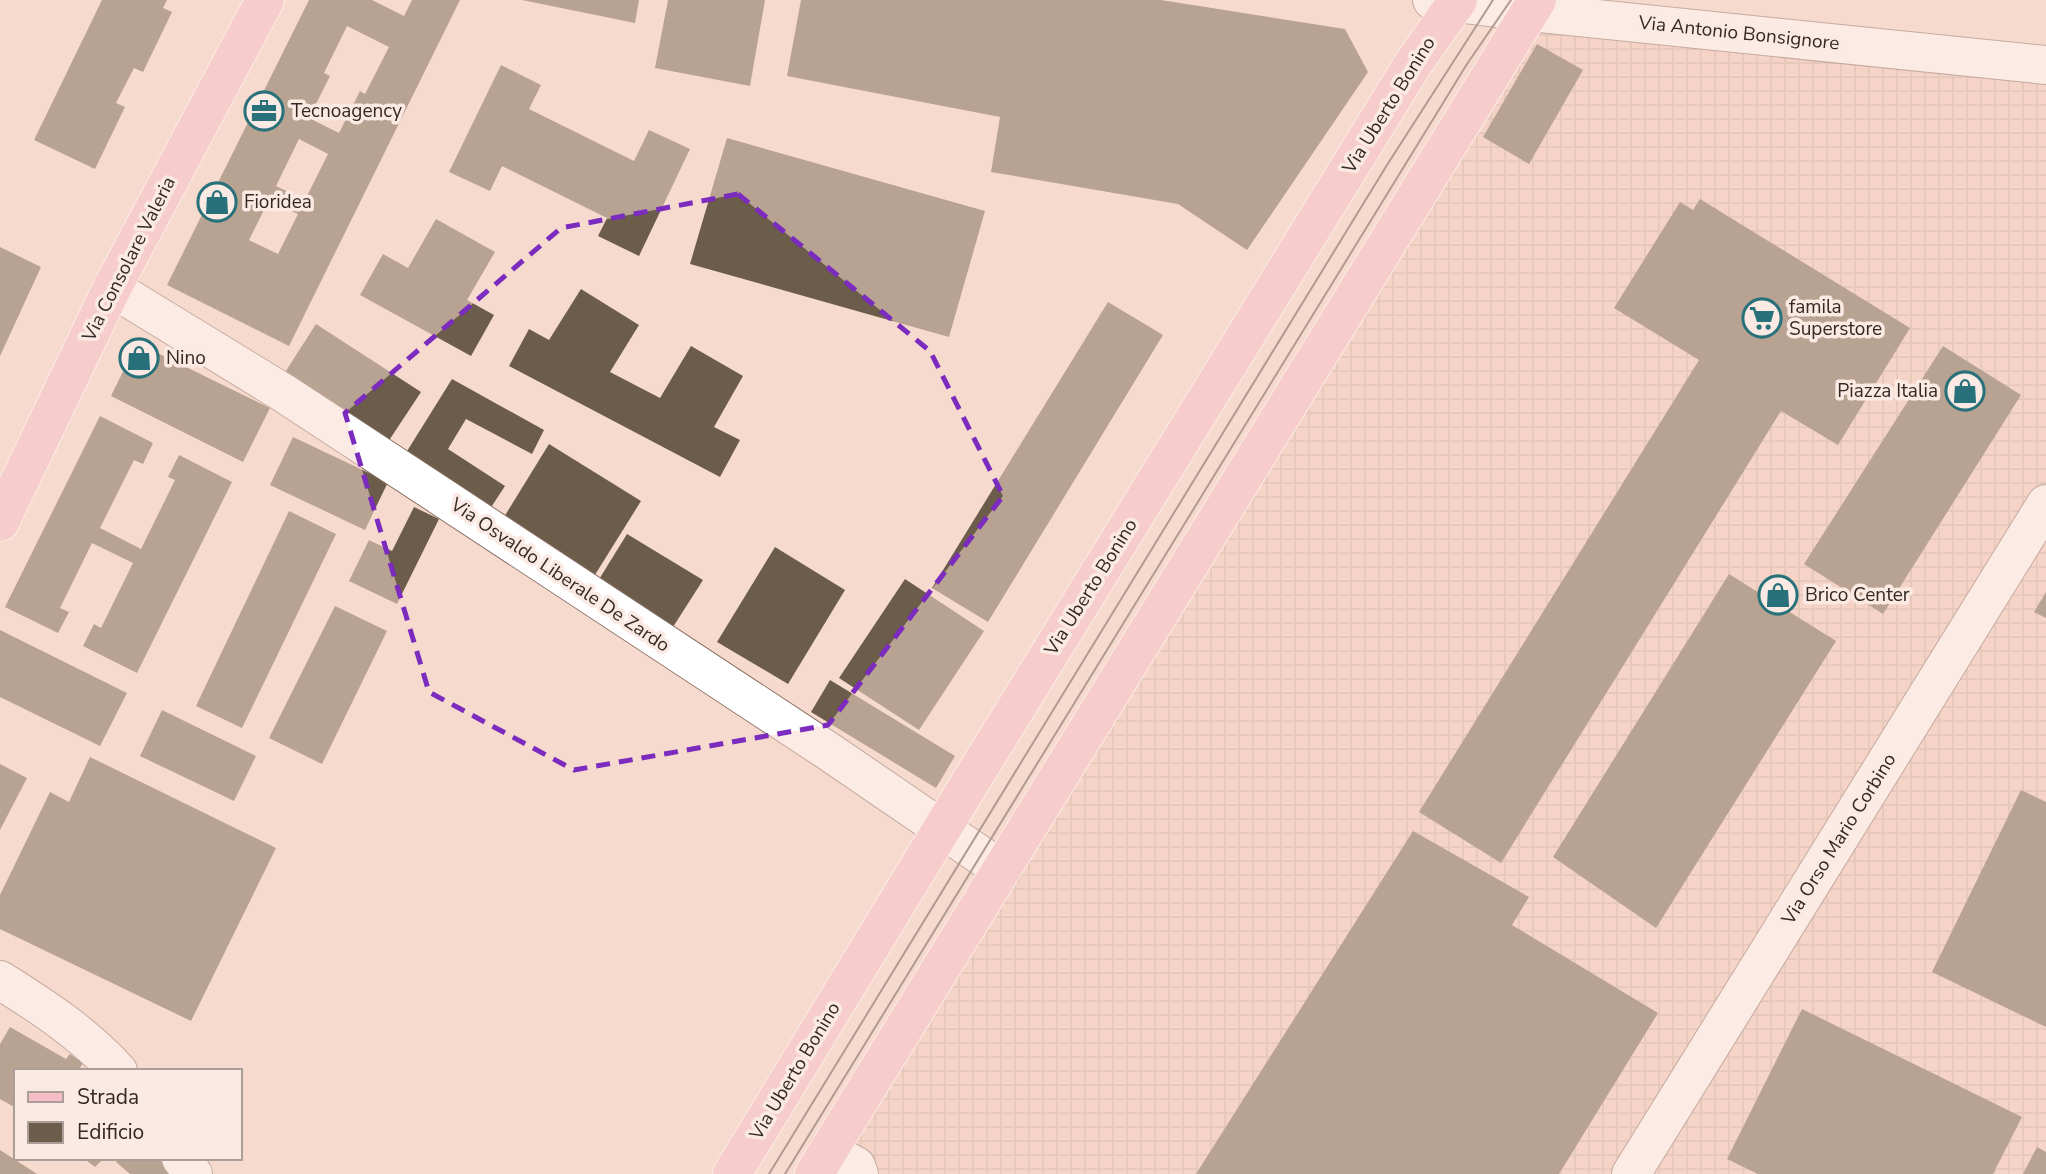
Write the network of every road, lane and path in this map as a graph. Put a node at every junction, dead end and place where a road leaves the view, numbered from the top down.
1 (265, 0) edge
2 (1448, 1) edge
3 (1533, 6) edge
4 (2046, 65) edge
5 (112, 288) junction
6 (2046, 505) edge
7 (0, 522) edge
8 (942, 829) junction
9 (1002, 870) junction
10 (0, 980) edge
11 (116, 1069) edge
12 (821, 1163) edge
13 (732, 1174) edge
14 (859, 1174) edge
15 (1631, 1174) edge

1 - 5 main road, Via Consolare Valeria
2 - 3 street, Via Antonio Bonsignore
2 - 8 main road, Via Uberto Bonino
3 - 4 street, Via Antonio Bonsignore
3 - 9 main road
5 - 7 main road, Via Consolare Valeria
5 - 8 street, Via Osvaldo Liberale De Zardo
6 - 15 street, Via Orso Mario Corbino
8 - 9 street, Via Osvaldo Liberale De Zardo
8 - 13 main road, Via Uberto Bonino
9 - 12 main road
10 - 11 street
12 - 14 street

